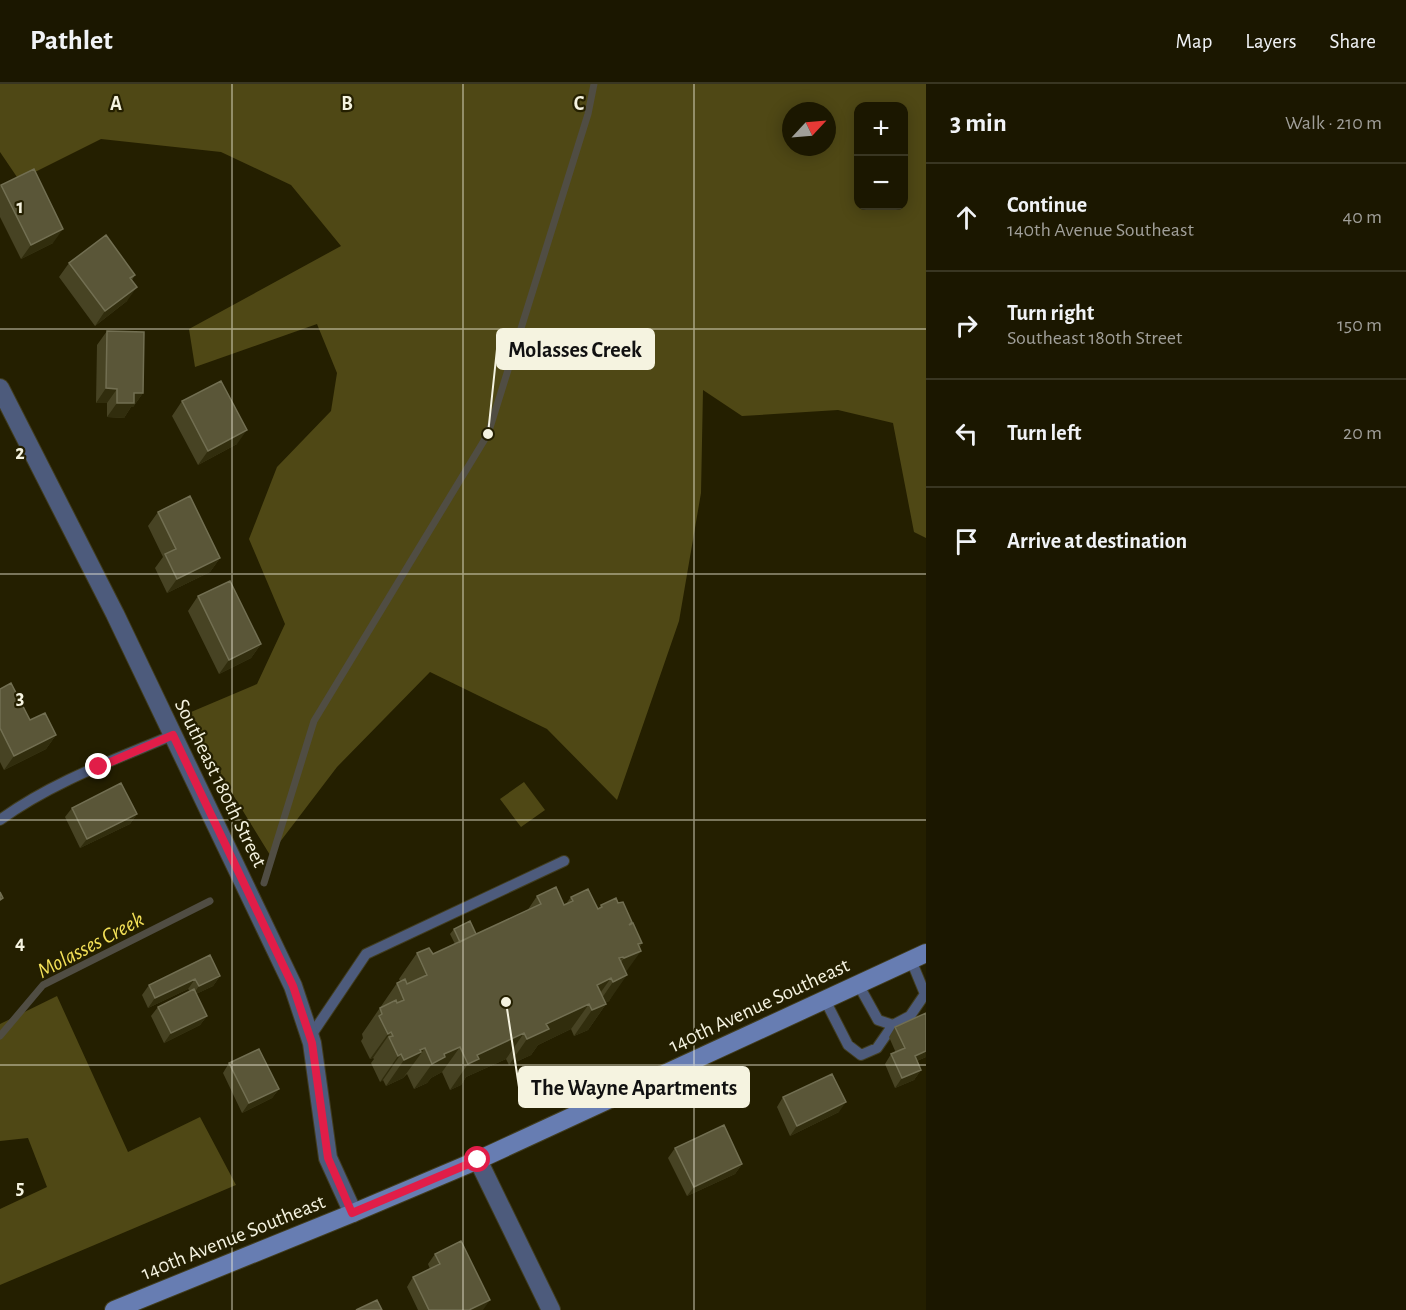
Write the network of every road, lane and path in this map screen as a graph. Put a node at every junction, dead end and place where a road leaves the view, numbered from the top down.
1 (0, 388) edge
2 (173, 735) junction
3 (0, 820) edge
4 (564, 861) dead end
5 (918, 956) edge
6 (858, 984) junction
7 (825, 1000) junction
8 (892, 1025) junction
9 (310, 1037) junction
10 (478, 1160) junction
11 (352, 1213) junction
12 (114, 1310) edge
13 (551, 1310) edge

1 - 2 street, Southeast 180th Street
2 - 3 lane
2 - 9 street, Southeast 180th Street
4 - 9 lane
5 - 6 main road, 140th Avenue Southeast
5 - 8 lane
6 - 7 main road, 140th Avenue Southeast
6 - 8 lane
7 - 8 lane
7 - 10 main road, 140th Avenue Southeast
9 - 11 street, Southeast 180th Street
10 - 11 main road, 140th Avenue Southeast
10 - 13 street
11 - 12 main road, 140th Avenue Southeast

